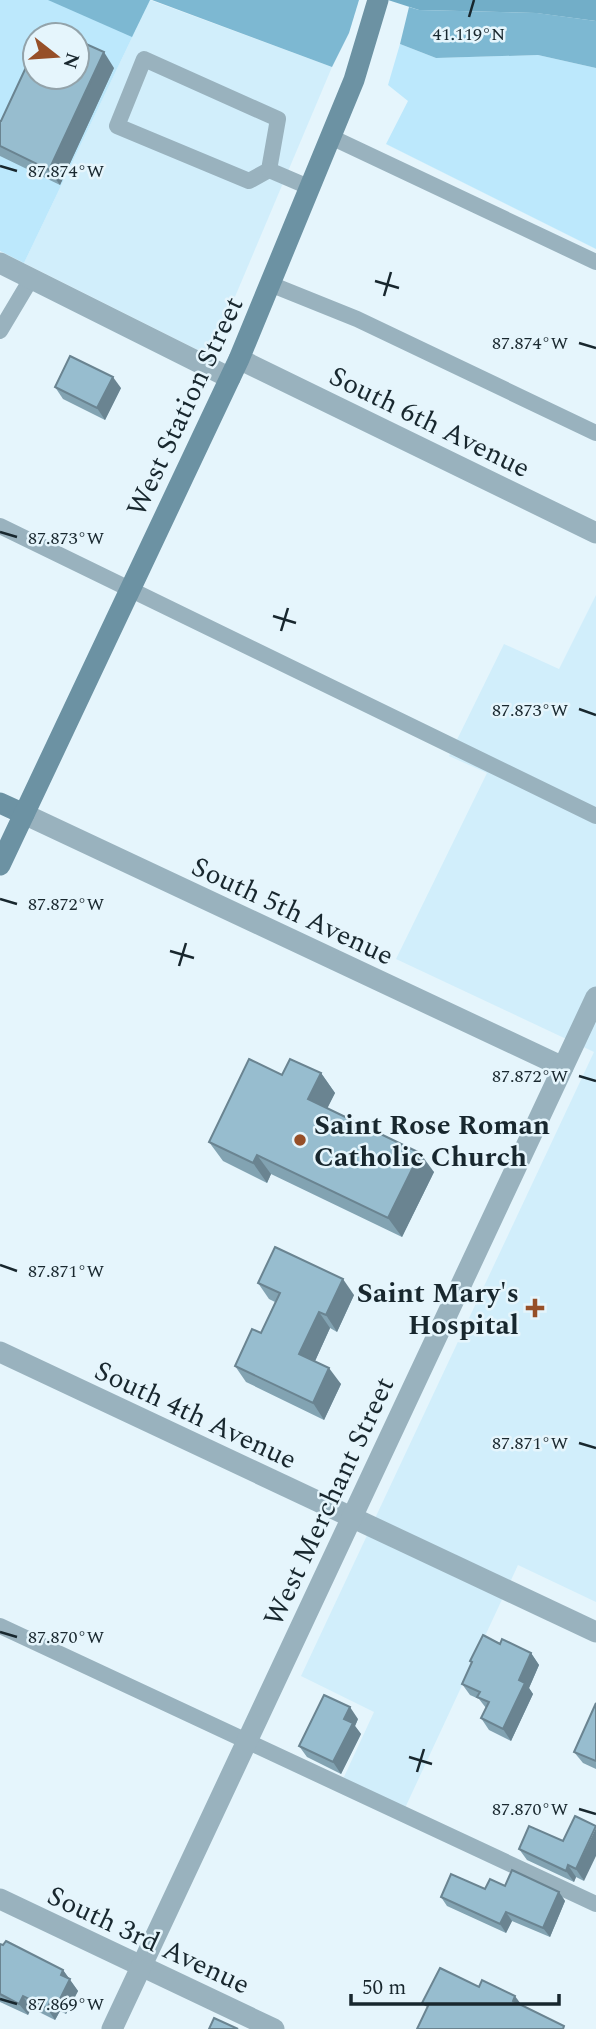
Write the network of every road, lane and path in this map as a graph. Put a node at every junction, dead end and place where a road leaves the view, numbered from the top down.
1 (378, 0) edge
2 (331, 137) junction
3 (269, 170) junction
4 (311, 188) junction
5 (596, 262) edge
6 (0, 263) edge
7 (31, 279) junction
8 (270, 284) junction
9 (0, 331) edge
10 (234, 368) junction
11 (596, 433) edge
12 (0, 526) edge
13 (596, 533) edge
14 (131, 589) junction
15 (0, 803) edge
16 (24, 814) junction
17 (596, 816) edge
18 (0, 865) edge
19 (596, 997) edge
20 (563, 1067) junction
21 (0, 1352) edge
22 (351, 1518) junction
23 (0, 1626) edge
24 (596, 1632) edge
25 (247, 1741) junction
26 (0, 1899) edge
27 (596, 1904) edge
28 (142, 1966) junction
29 (111, 2029) edge
30 (274, 2029) edge

1 - 2 main road, West Station Street
2 - 4 main road, West Station Street
2 - 5 lane
3 - 3 lane
3 - 4 lane
4 - 8 main road, West Station Street
6 - 7 street, South 6th Avenue
7 - 9 lane
7 - 10 street, South 6th Avenue
8 - 10 main road, West Station Street
8 - 11 lane
10 - 13 street, South 6th Avenue
10 - 14 main road, West Station Street
12 - 14 lane
14 - 16 main road, West Station Street
14 - 17 lane
15 - 16 main road, South 5th Avenue
16 - 18 main road, West Station Street
16 - 20 street, South 5th Avenue
19 - 20 street, West Merchant Street
20 - 22 street, West Merchant Street
21 - 22 street, South 4th Avenue
22 - 24 street, South 4th Avenue
22 - 25 street, West Merchant Street
23 - 25 lane
25 - 27 lane
25 - 28 street, West Merchant Street
26 - 28 street, South 3rd Avenue
28 - 29 street, West Merchant Street
28 - 30 street, South 3rd Avenue

